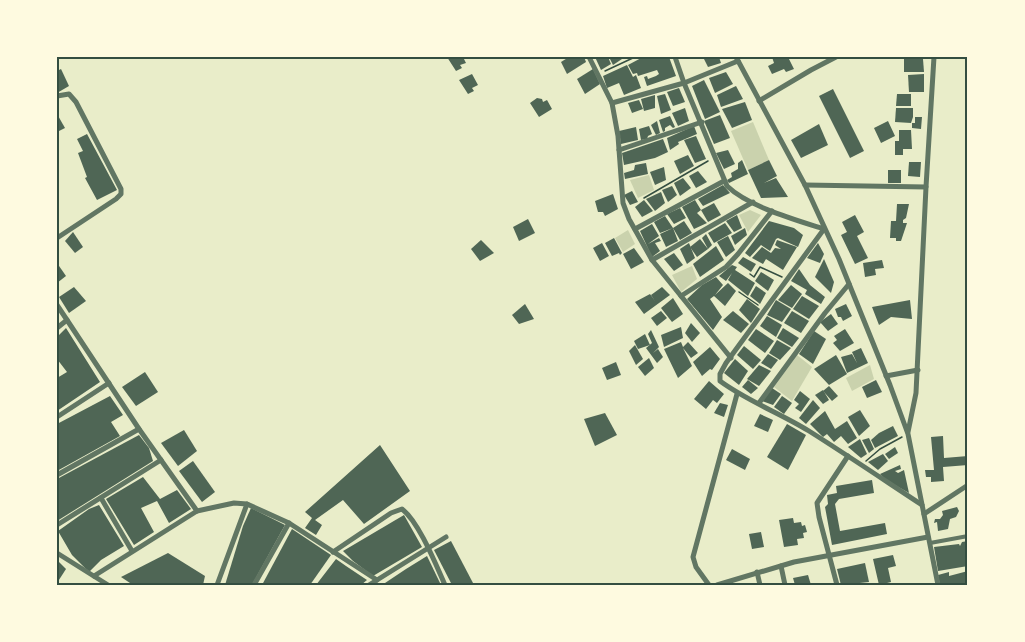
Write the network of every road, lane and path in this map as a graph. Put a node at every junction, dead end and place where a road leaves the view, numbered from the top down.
1 (589, 57) edge
2 (635, 57) edge
3 (675, 57) edge
4 (836, 57) edge
5 (934, 57) edge
6 (737, 59) edge
7 (599, 74) junction
8 (684, 82) junction
9 (57, 96) edge
10 (759, 101) junction
11 (612, 103) junction
12 (702, 122) junction
13 (619, 150) junction
14 (716, 157) junction
15 (724, 181) junction
16 (805, 186) junction
17 (926, 187) junction
18 (644, 198) dead end
19 (753, 202) junction
20 (772, 211) junction
21 (635, 229) junction
22 (824, 229) junction
23 (57, 238) edge
24 (652, 261) junction
25 (750, 274) dead end
26 (788, 280) junction
27 (849, 284) junction
28 (739, 292) dead end
29 (681, 296) junction
30 (57, 305) edge
31 (766, 311) junction
32 (67, 320) junction
33 (57, 328) edge
34 (731, 358) junction
35 (918, 370) junction
36 (886, 376) junction
37 (109, 383) junction
38 (737, 393) junction
39 (759, 403) junction
40 (57, 417) edge
41 (139, 429) junction
42 (908, 434) junction
43 (848, 456) junction
44 (161, 460) junction
45 (862, 465) junction
46 (57, 475) edge
47 (968, 485) edge
48 (101, 498) junction
49 (247, 504) junction
50 (922, 505) junction
51 (198, 512) junction
52 (924, 514) junction
53 (289, 524) junction
54 (57, 525) edge
55 (968, 536) edge
56 (446, 537) dead end
57 (928, 540) junction
58 (428, 548) junction
59 (132, 551) junction
60 (57, 552) edge
61 (333, 552) junction
62 (828, 556) junction
63 (781, 566) junction
64 (757, 572) junction
65 (94, 576) junction
66 (377, 580) junction
67 (108, 585) edge
68 (218, 585) edge
69 (254, 585) edge
70 (369, 585) edge
71 (445, 585) edge
72 (709, 585) edge
73 (717, 585) edge
74 (760, 585) edge
75 (785, 585) edge
76 (837, 585) edge
77 (938, 585) edge

1 - 7 street
2 - 7 path
3 - 8 street
4 - 10 street
5 - 17 street
6 - 8 street
6 - 10 street
7 - 11 street
8 - 11 street
8 - 12 street
9 - 23 street
10 - 16 street
11 - 13 street
12 - 13 street
12 - 14 street
13 - 21 street
14 - 15 street
14 - 18 path
15 - 19 street
15 - 21 street
16 - 17 street
16 - 22 street
17 - 35 street
19 - 20 street
19 - 24 street
20 - 22 street
20 - 29 street
21 - 24 street
22 - 26 street
22 - 27 street
24 - 29 street
25 - 26 path
26 - 31 street
27 - 36 street
27 - 39 street
28 - 31 path
29 - 34 street
30 - 32 street
31 - 34 street
32 - 33 street
32 - 37 street
34 - 38 street
35 - 36 street
35 - 42 street
36 - 42 street
37 - 40 street
37 - 41 street
38 - 39 street
38 - 72 street
39 - 43 street
41 - 44 street
41 - 46 street
42 - 45 path
42 - 50 street
43 - 45 street
43 - 62 street
44 - 48 street
44 - 51 street
45 - 50 street
47 - 52 street
48 - 54 street
48 - 59 street
49 - 51 street
49 - 53 street
49 - 68 street
50 - 52 street
51 - 59 street
52 - 57 street
53 - 61 street
53 - 69 street
55 - 57 street
56 - 58 street
57 - 62 street
57 - 77 street
58 - 61 street
58 - 66 street
58 - 71 street
59 - 65 street
60 - 65 street
61 - 66 street
62 - 63 street
62 - 76 street
63 - 64 street
63 - 75 street
64 - 73 street
64 - 74 street
65 - 67 street
66 - 70 street

